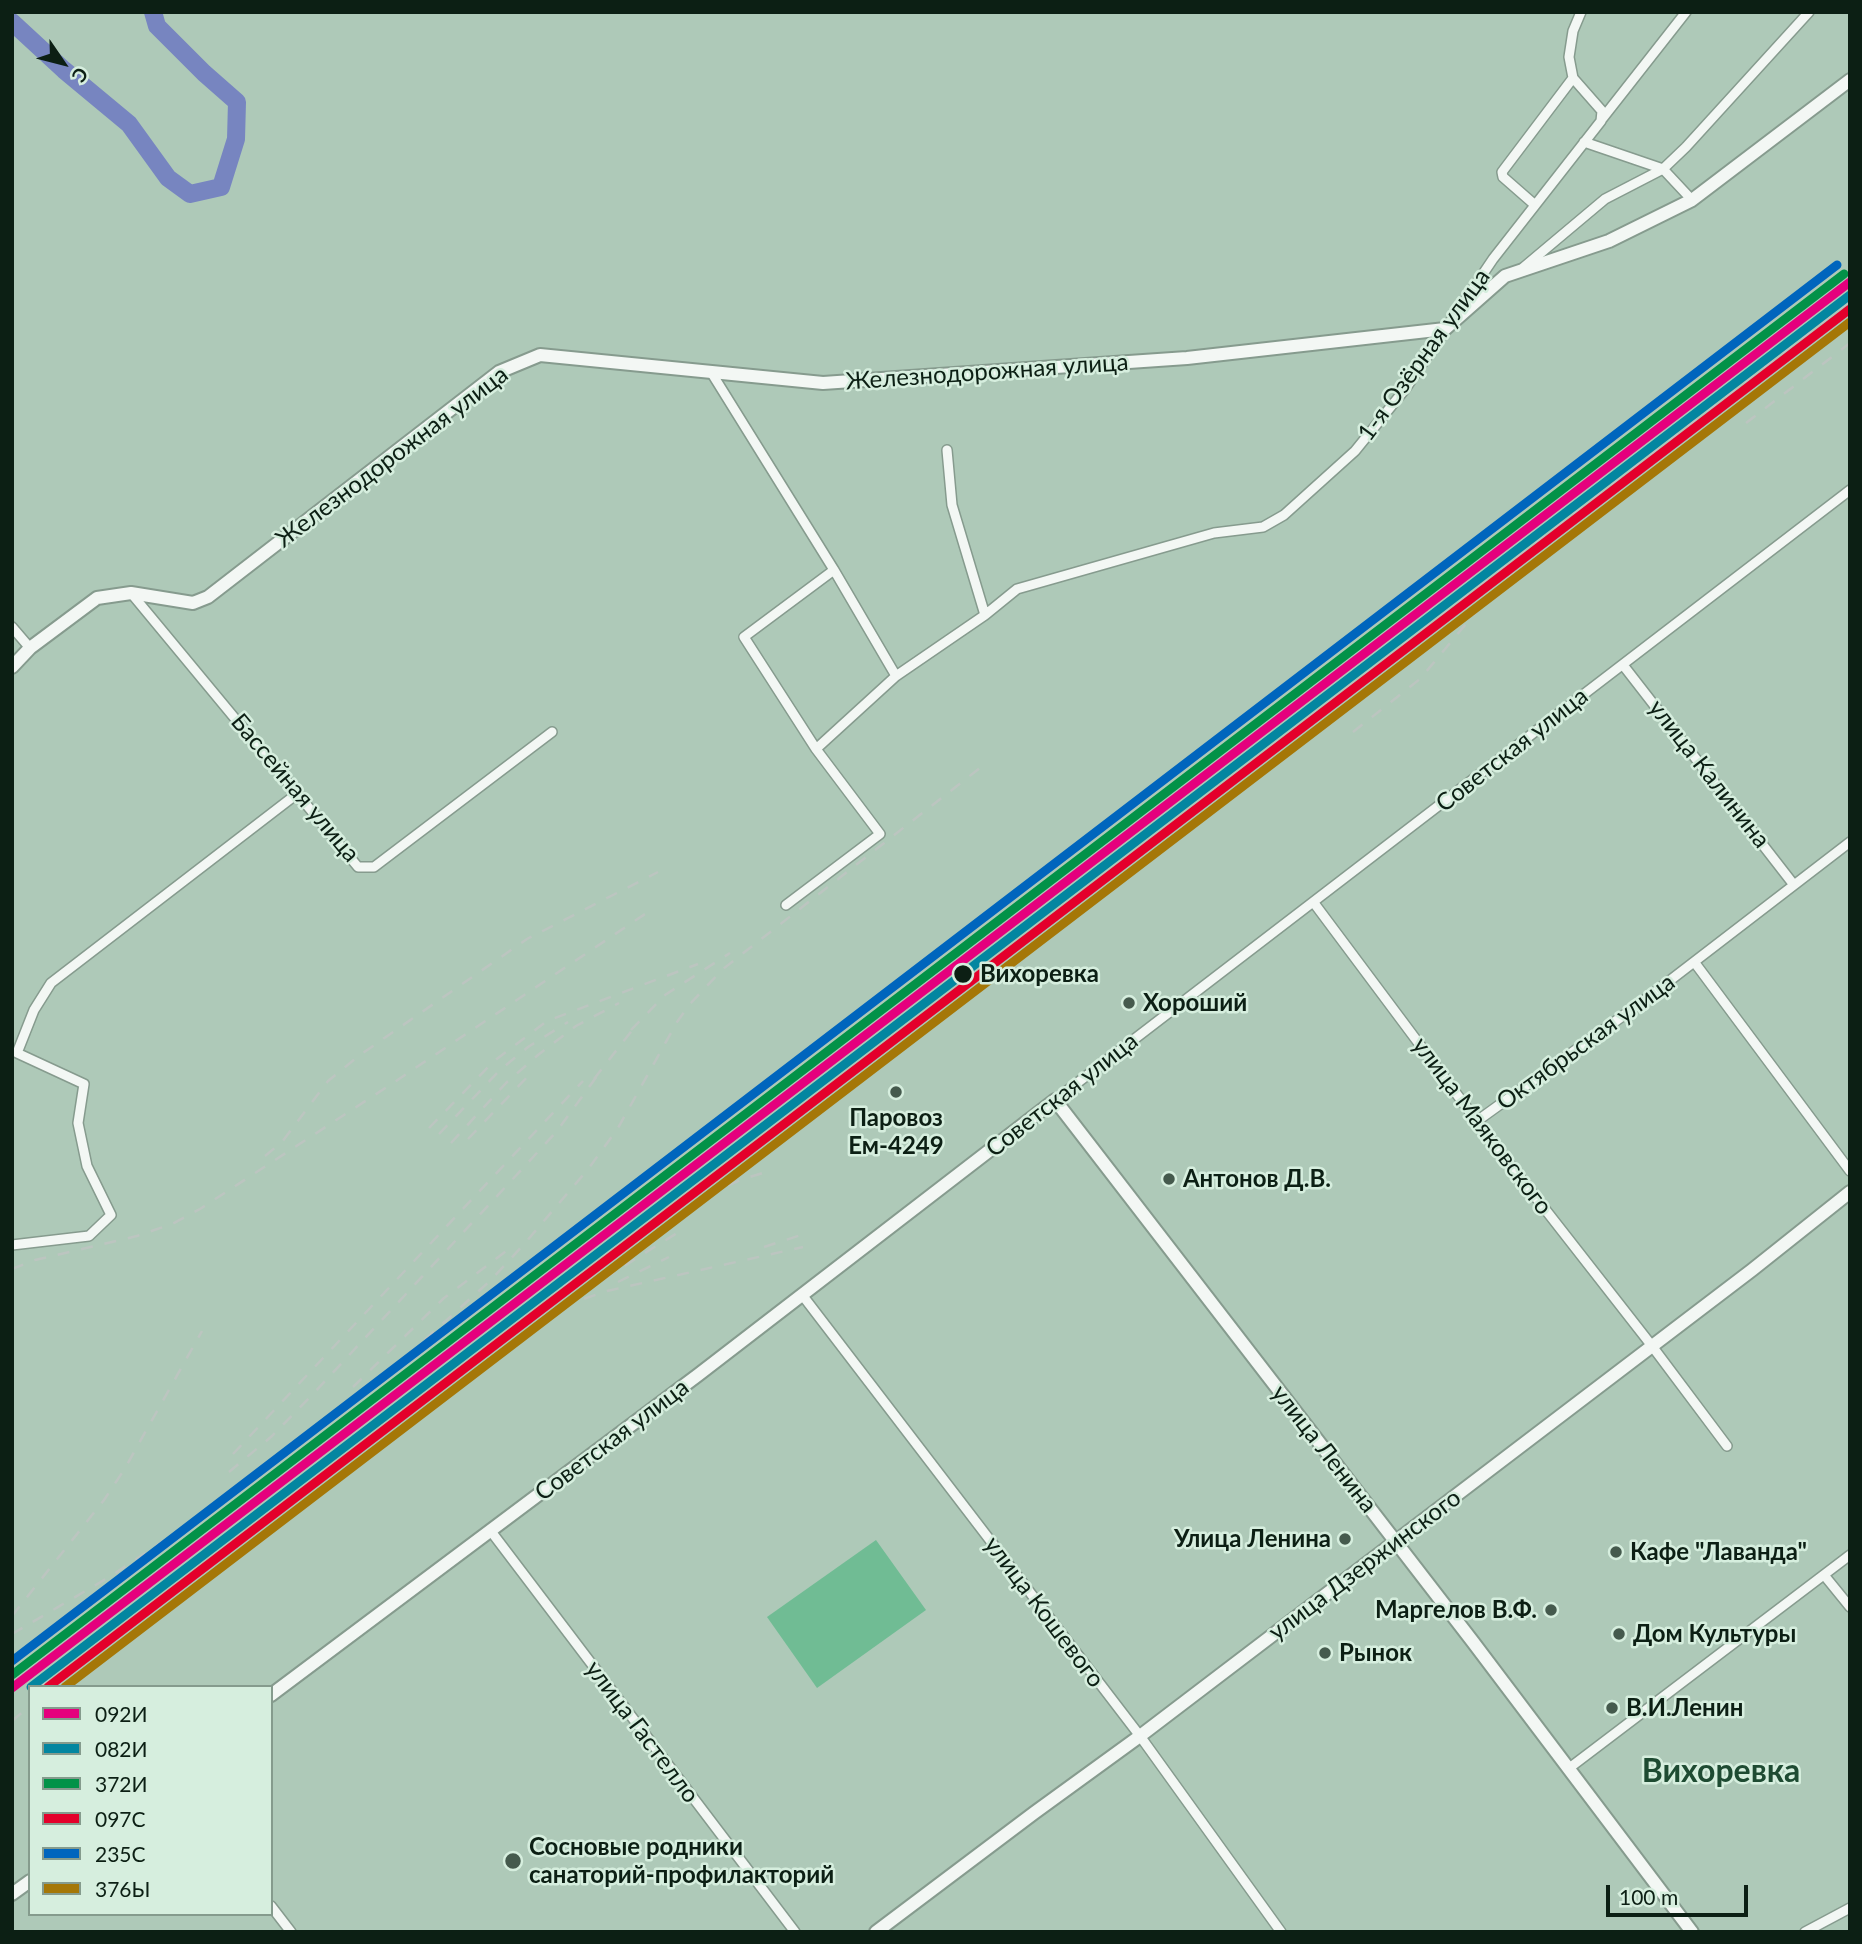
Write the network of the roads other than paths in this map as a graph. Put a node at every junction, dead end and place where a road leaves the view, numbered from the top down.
1 (1581, 12) edge
2 (1686, 12) edge
3 (1808, 12) edge
4 (1573, 78) junction
5 (1850, 80) edge
6 (1601, 121) junction
7 (1584, 142) junction
8 (1663, 169) junction
9 (1692, 200) junction
10 (1535, 205) junction
11 (1523, 269) junction
12 (1445, 329) junction
13 (711, 372) junction
14 (947, 450) dead end
15 (1850, 490) edge
16 (834, 570) junction
17 (131, 593) junction
18 (985, 615) junction
19 (12, 627) edge
20 (30, 649) junction
21 (1623, 665) junction
22 (12, 667) edge
23 (896, 676) junction
24 (552, 732) dead end
25 (816, 750) junction
26 (298, 793) junction
27 (1850, 842) edge
28 (1794, 885) junction
29 (1314, 903) junction
30 (786, 905) dead end
31 (1695, 963) junction
32 (1055, 1100) junction
33 (1477, 1121) junction
34 (1850, 1171) edge
35 (1850, 1192) edge
36 (12, 1245) edge
37 (803, 1296) junction
38 (1652, 1346) junction
39 (1727, 1446) dead end
40 (490, 1530) junction
41 (1396, 1542) junction
42 (1850, 1555) edge
43 (1825, 1575) junction
44 (1850, 1607) edge
45 (273, 1693) edge
46 (1140, 1736) junction
47 (1568, 1769) junction
48 (28, 1882) edge
49 (12, 1894) edge
50 (1850, 1908) edge
51 (273, 1909) edge
52 (290, 1932) edge
53 (795, 1932) edge
54 (876, 1932) edge
55 (1281, 1932) edge
56 (1692, 1932) edge
57 (1805, 1932) edge

1 - 4 street
2 - 6 street, 1-я Озёрная улица
3 - 8 street
4 - 6 street
4 - 10 street
5 - 9 street
6 - 7 street, 1-я Озёрная улица
7 - 8 street
7 - 10 street, 1-я Озёрная улица
8 - 9 street
8 - 11 street
9 - 11 street
10 - 12 street, 1-я Озёрная улица
11 - 12 street
12 - 13 street, Железнодорожная улица
12 - 18 street, 1-я Озёрная улица
13 - 16 street
13 - 17 street, Железнодорожная улица
14 - 18 street
15 - 21 street, Советская улица
16 - 23 street
16 - 25 street
17 - 20 street, Железнодорожная улица
17 - 26 street, Бассейная улица
18 - 23 street, 1-я Озёрная улица
19 - 20 street
20 - 22 street, Железнодорожная улица
21 - 28 street, улица Калинина
21 - 29 street, Советская улица
23 - 25 street, 1-я Озёрная улица
24 - 26 street, Бассейная улица
25 - 30 street
26 - 36 street
27 - 28 street, Октябрьская улица
28 - 31 street, Октябрьская улица
29 - 32 street, Советская улица
29 - 33 street, улица Маяковского
31 - 33 street, Октябрьская улица
31 - 34 street, Октябрьская улица
32 - 37 street, Советская улица
32 - 41 street, улица Ленина
33 - 38 street, улица Маяковского
35 - 38 street, улица Дзержинского
37 - 40 street, Советская улица
37 - 46 street, улица Кошевого
38 - 39 street
38 - 41 street, улица Дзержинского
40 - 45 street, Советская улица
40 - 53 street, улица Гастелло
41 - 46 street, улица Дзержинского
41 - 47 street, улица Ленина
42 - 43 street
43 - 44 street
43 - 47 street
46 - 54 street, улица Дзержинского
46 - 55 street, улица Кошевого
47 - 56 street, улица Ленина
48 - 49 street
50 - 57 street
51 - 52 street

